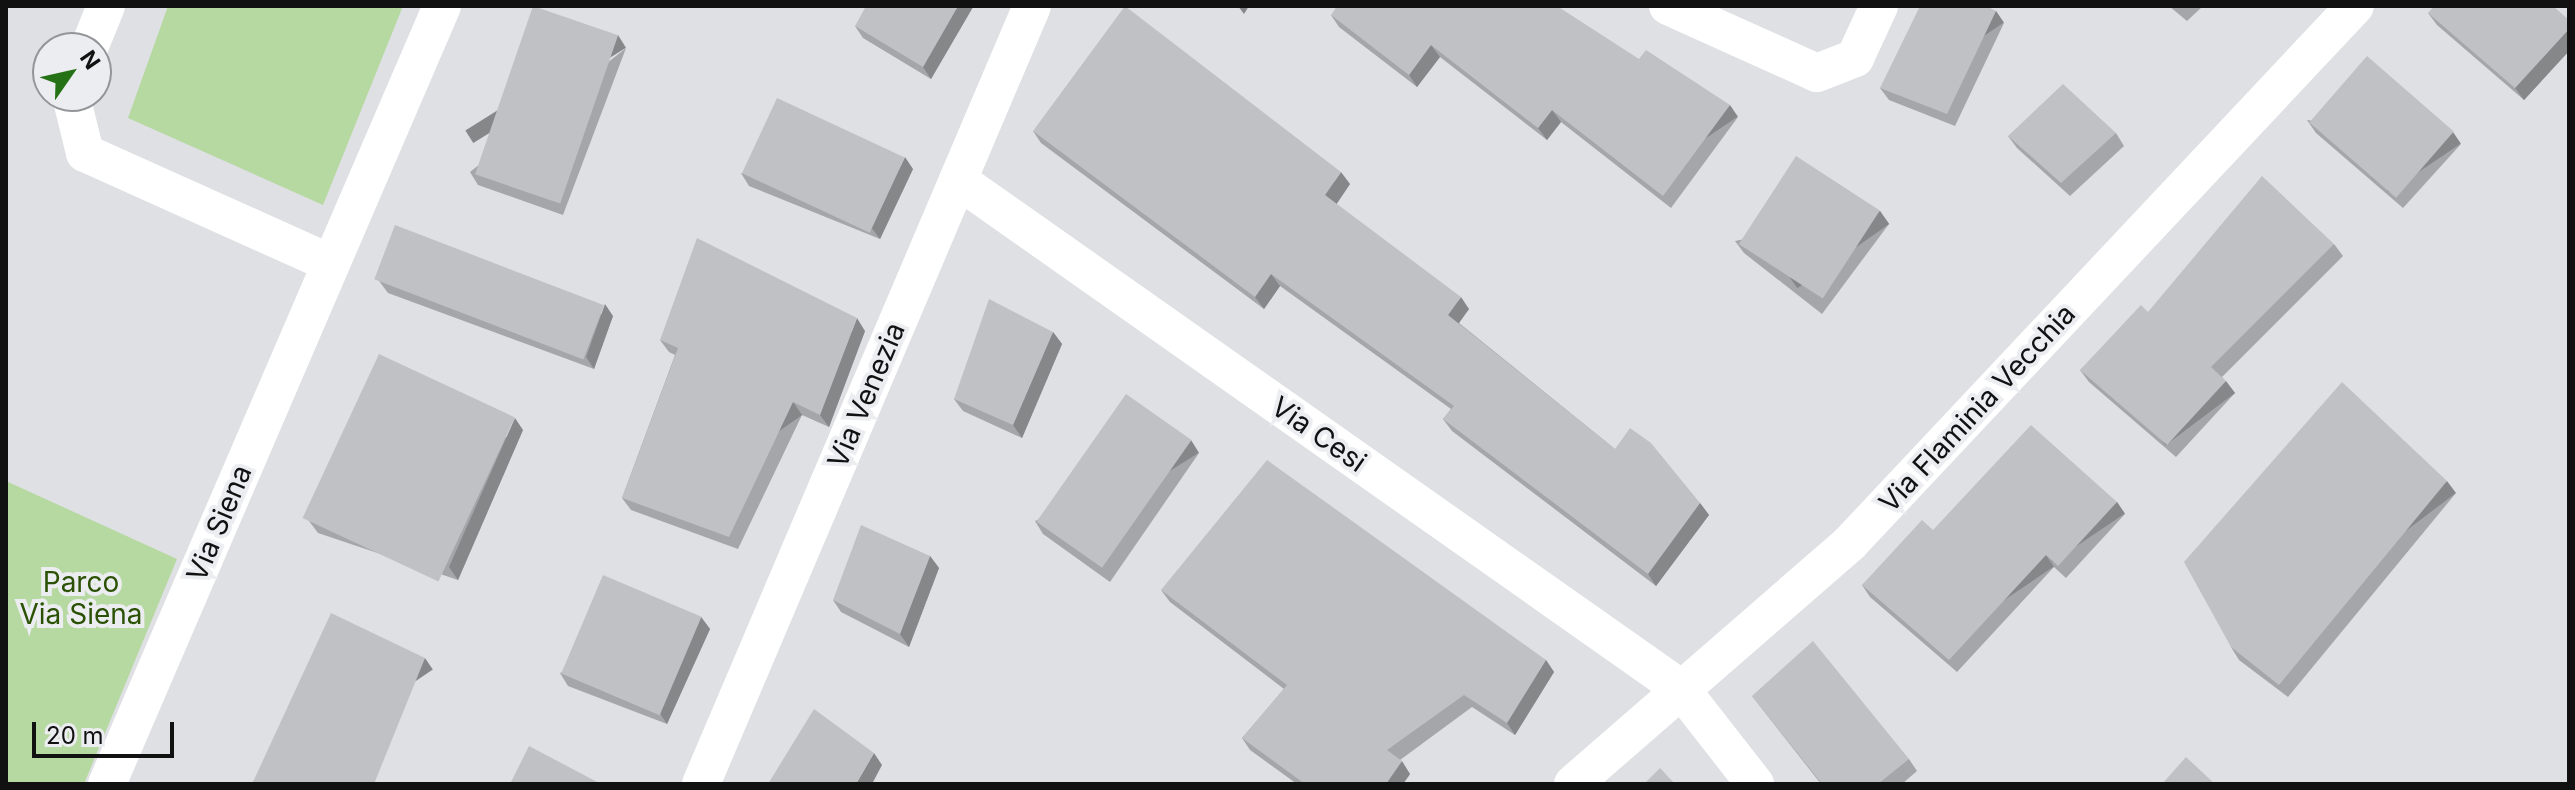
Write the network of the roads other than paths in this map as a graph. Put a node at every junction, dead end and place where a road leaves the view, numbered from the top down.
1 (106, 6) edge
2 (442, 6) edge
3 (1032, 6) edge
4 (1668, 6) edge
5 (1879, 6) edge
6 (2355, 6) edge
7 (95, 32) edge
8 (75, 112) edge
9 (958, 180) junction
10 (330, 263) junction
11 (1680, 688) junction
12 (107, 784) edge
13 (701, 784) edge
14 (1573, 784) edge
15 (1755, 784) edge

1 - 7 street
2 - 10 street, Via Siena
3 - 9 street, Via Venezia
4 - 5 street
6 - 11 street, Via Flaminia Vecchia
8 - 10 street
9 - 11 street, Via Cesi
9 - 13 street, Via Venezia
10 - 12 street, Via Siena
11 - 14 street, Via Flaminia Vecchia
11 - 15 street, Via Cesi

